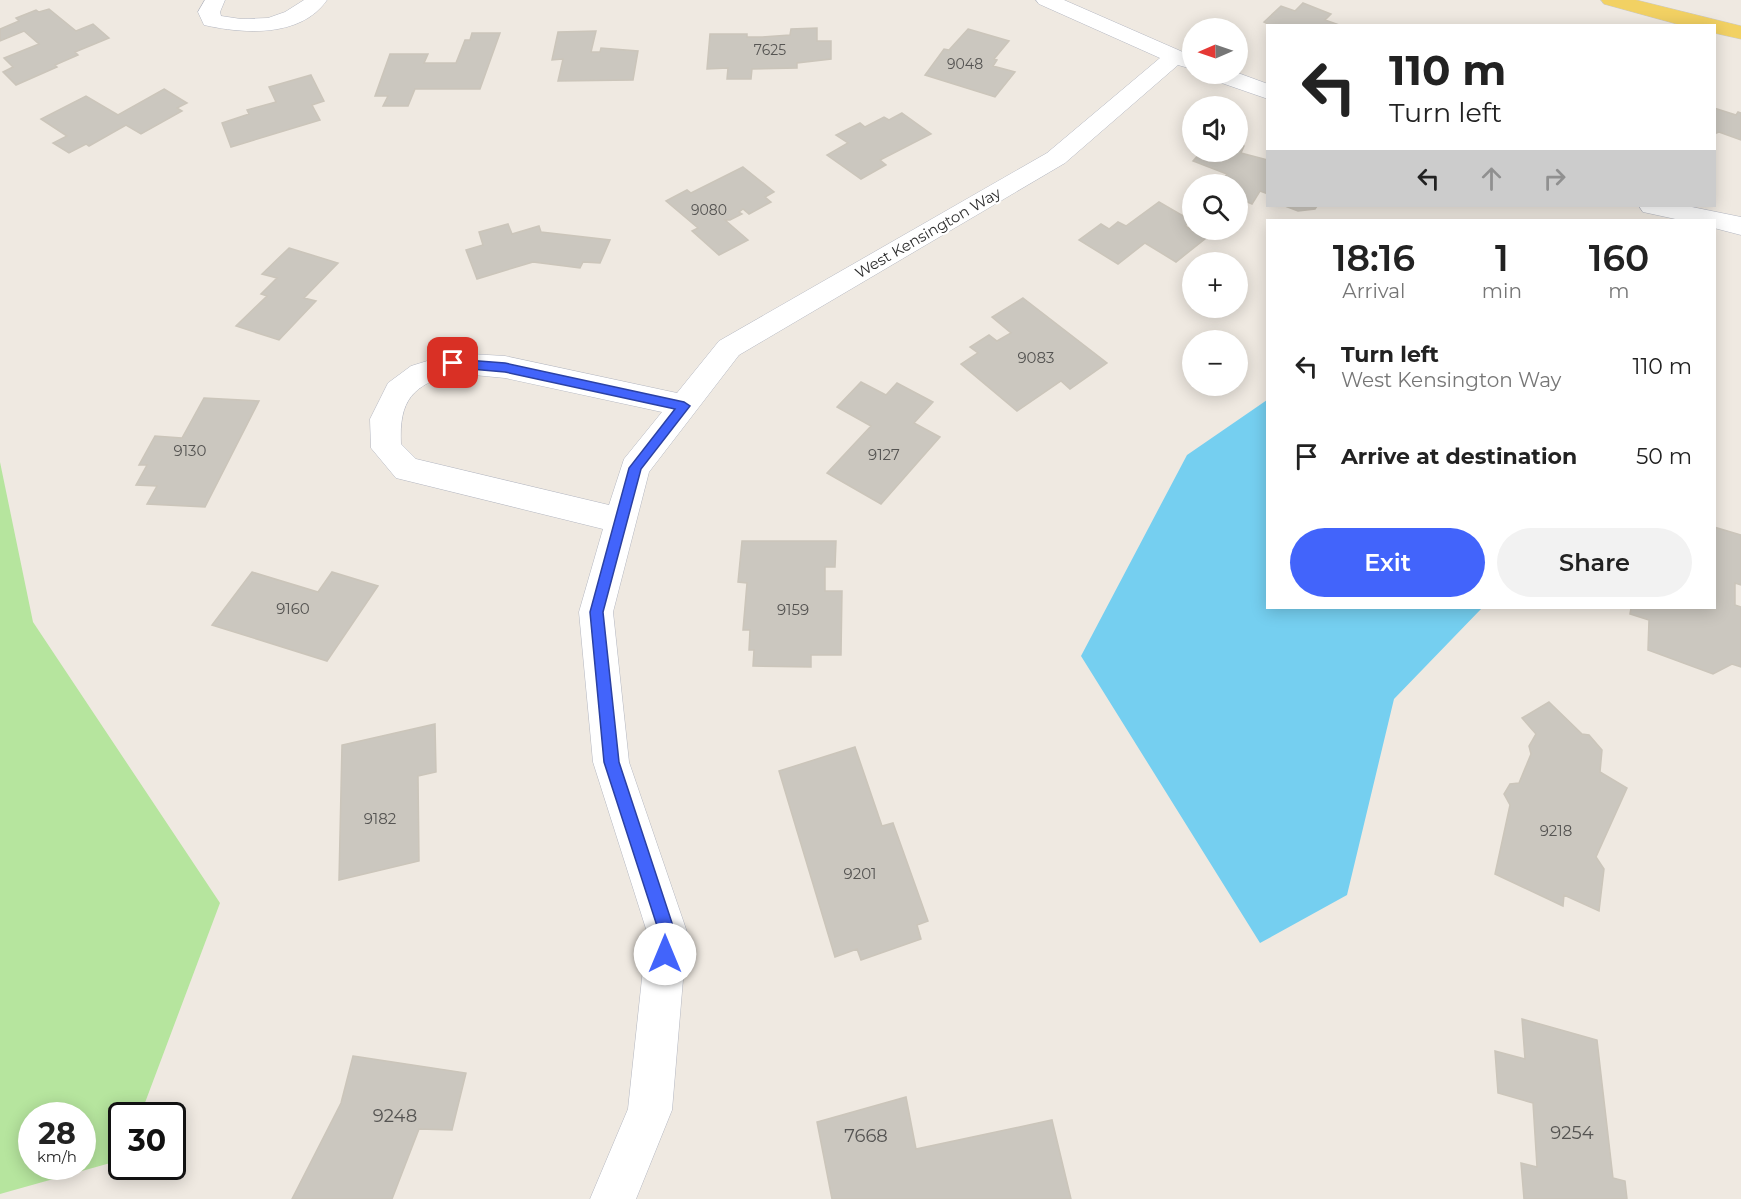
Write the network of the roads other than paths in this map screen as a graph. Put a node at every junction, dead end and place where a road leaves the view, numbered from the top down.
1 (215, 0) edge
2 (317, 0) edge
3 (1046, 0) edge
4 (1611, 0) edge
5 (1705, 24) edge
6 (1716, 27) edge
7 (1741, 33) edge
8 (1182, 60) edge
9 (1182, 61) edge
10 (1246, 84) edge
11 (1266, 91) edge
12 (1656, 207) edge
13 (1710, 219) edge
14 (1716, 220) edge
15 (1741, 226) edge
16 (684, 406) junction
17 (621, 521) junction
18 (613, 1199) edge

1 - 2 street
3 - 8 street
4 - 5 main road
6 - 7 main road
9 - 16 street, West Kensington Way
10 - 11 street
12 - 13 street
14 - 15 street
16 - 17 street, West Kensington Way
16 - 17 street
17 - 18 street, West Kensington Way

